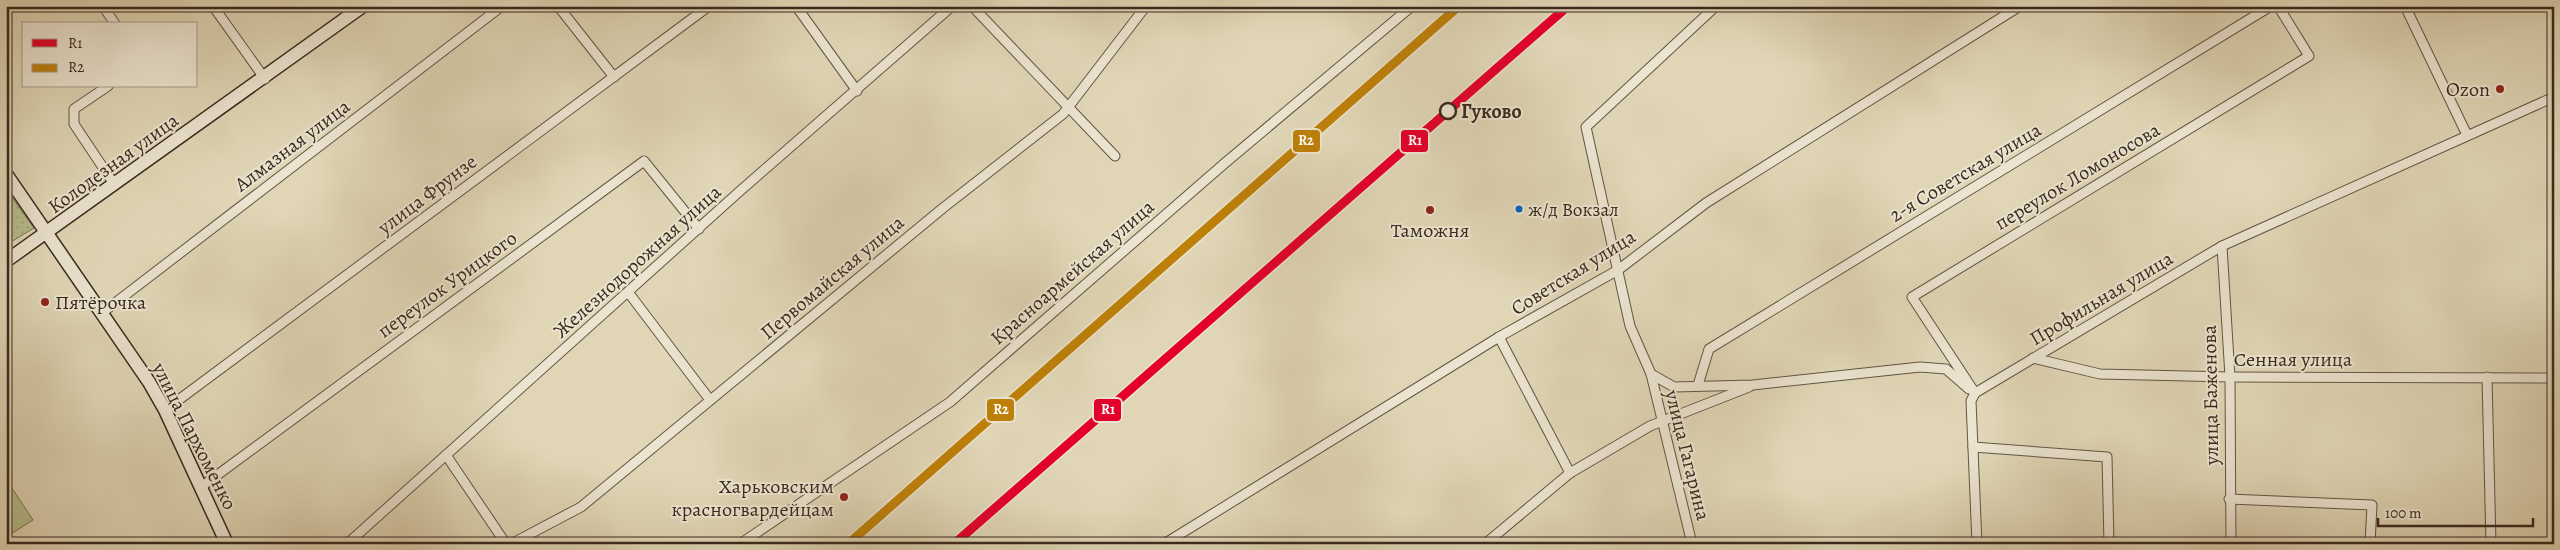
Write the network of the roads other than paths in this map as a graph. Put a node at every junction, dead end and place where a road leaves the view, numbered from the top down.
1 (103, 6) edge
2 (213, 6) edge
3 (363, 6) edge
4 (502, 6) edge
5 (558, 6) edge
6 (709, 6) edge
7 (796, 6) edge
8 (952, 6) edge
9 (972, 6) edge
10 (1146, 6) edge
11 (1412, 6) edge
12 (1716, 6) edge
13 (2020, 6) edge
14 (2271, 6) edge
15 (2278, 6) edge
16 (2405, 6) edge
17 (114, 22) edge
18 (614, 77) junction
19 (264, 79) junction
20 (105, 88) edge
21 (857, 92) junction
22 (2554, 97) edge
23 (1069, 107) junction
24 (2467, 135) junction
25 (1115, 156) dead end
26 (6, 174) edge
27 (114, 184) junction
28 (699, 229) junction
29 (47, 233) junction
30 (2222, 246) junction
31 (6, 261) edge
32 (1618, 270) junction
33 (628, 292) junction
34 (102, 313) junction
35 (1499, 337) junction
36 (2033, 358) junction
37 (1651, 374) junction
38 (2230, 377) junction
39 (2487, 377) junction
40 (2554, 378) edge
41 (1698, 385) junction
42 (1753, 385) junction
43 (1975, 393) junction
44 (710, 400) junction
45 (165, 410) junction
46 (1662, 422) junction
47 (1973, 448) junction
48 (446, 455) junction
49 (1570, 473) junction
50 (201, 487) junction
51 (2229, 499) junction
52 (227, 544) edge
53 (347, 544) edge
54 (506, 544) edge
55 (512, 544) edge
56 (740, 544) edge
57 (1164, 544) edge
58 (1485, 544) edge
59 (1692, 544) edge
60 (1977, 544) edge
61 (2109, 544) edge
62 (2231, 544) edge
63 (2370, 544) edge
64 (2491, 544) edge

1 - 17 street
2 - 19 street
3 - 19 main road, Колодезная улица
4 - 34 street, Алмазная улица
5 - 18 street
6 - 18 street, улица Фрунзе
7 - 21 street
8 - 21 street, Железнодорожная улица
9 - 23 street
10 - 23 street, Первомайская улица
11 - 56 street, Красноармейская улица
12 - 32 street, улица Гагарина
13 - 32 street, Советская улица
14 - 41 street, 2-я Советская улица
15 - 43 street, переулок Ломоносова
16 - 24 street
18 - 45 street, улица Фрунзе
19 - 27 main road, Колодезная улица
20 - 27 street
21 - 28 street, Железнодорожная улица
22 - 24 street, Профильная улица
23 - 25 street
23 - 44 street, Первомайская улица
24 - 30 street, Профильная улица
26 - 29 main road, улица Пархоменко
27 - 29 main road, Колодезная улица
28 - 33 street, Железнодорожная улица
28 - 50 street, переулок Урицкого
29 - 31 main road, Колодезная улица
29 - 34 main road, улица Пархоменко
30 - 36 street, Профильная улица
30 - 38 street, улица Баженова
32 - 35 street, Советская улица
32 - 37 street, улица Гагарина
33 - 44 street
33 - 48 street, Железнодорожная улица
34 - 45 main road, улица Пархоменко
35 - 49 street
35 - 57 street, Советская улица
36 - 38 street, Сенная улица
36 - 43 street, Профильная улица
37 - 41 street
37 - 46 street, улица Гагарина
38 - 39 street, Сенная улица
38 - 51 street, улица Баженова
39 - 40 street, Сенная улица
39 - 64 street
41 - 42 street
42 - 43 street
42 - 46 street
43 - 47 street
44 - 55 street, Первомайская улица
45 - 50 main road, улица Пархоменко
46 - 49 street
46 - 59 street, улица Гагарина
47 - 60 street
47 - 61 street
48 - 53 street, Железнодорожная улица
48 - 54 street
49 - 58 street
50 - 52 main road, улица Пархоменко
51 - 62 street, улица Баженова
51 - 63 street

